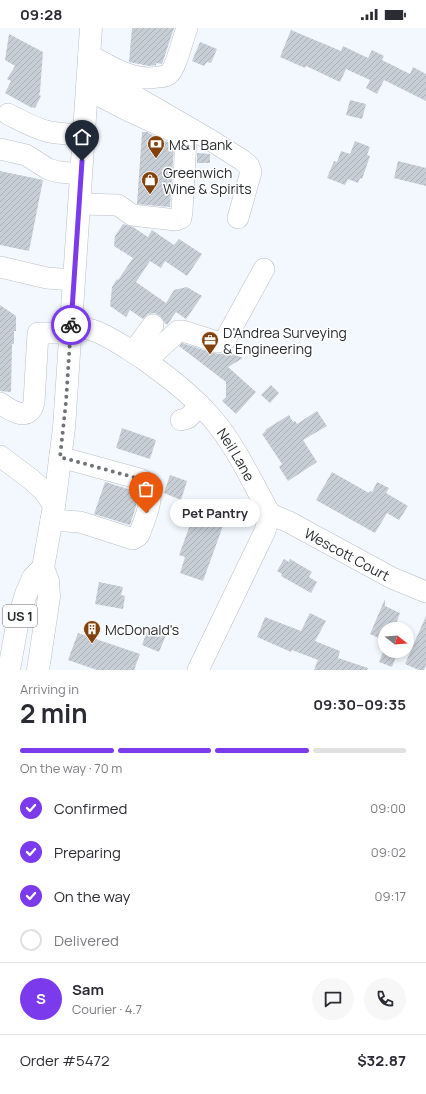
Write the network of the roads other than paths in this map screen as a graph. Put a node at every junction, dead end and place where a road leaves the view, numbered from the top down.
1 (91, 28) edge
2 (187, 28) edge
3 (88, 73) junction
4 (8, 114) dead end
5 (83, 135) junction
6 (0, 149) edge
7 (81, 174) junction
8 (79, 204) junction
9 (238, 218) dead end
10 (0, 267) edge
11 (264, 269) dead end
12 (74, 280) junction
13 (153, 324) dead end
14 (70, 330) junction
15 (139, 357) junction
16 (0, 403) edge
17 (200, 405) junction
18 (181, 420) dead end
19 (0, 456) edge
20 (60, 457) junction
21 (52, 513) junction
22 (270, 514) junction
23 (43, 568) junction
24 (426, 592) edge
25 (42, 668) edge
26 (9, 670) edge
27 (198, 670) edge

1 - 3 main road, US 1
2 - 3 street
3 - 5 main road, US 1
3 - 8 street
3 - 9 street
4 - 5 street
5 - 7 main road, US 1
6 - 7 street
7 - 8 main road, US 1
8 - 12 main road, US 1
10 - 12 street
11 - 15 street
12 - 14 main road, US 1
13 - 15 street
14 - 15 street, Neil Lane
14 - 16 street, Neil Lane
14 - 20 main road, US 1
15 - 17 street, Neil Lane
17 - 18 street
17 - 22 street, Neil Lane
19 - 21 street
20 - 21 main road, US 1
20 - 21 street
21 - 23 main road, US 1
22 - 24 street, Wescott Court
22 - 27 street
23 - 25 main road, US 1
23 - 26 main road, US 1

